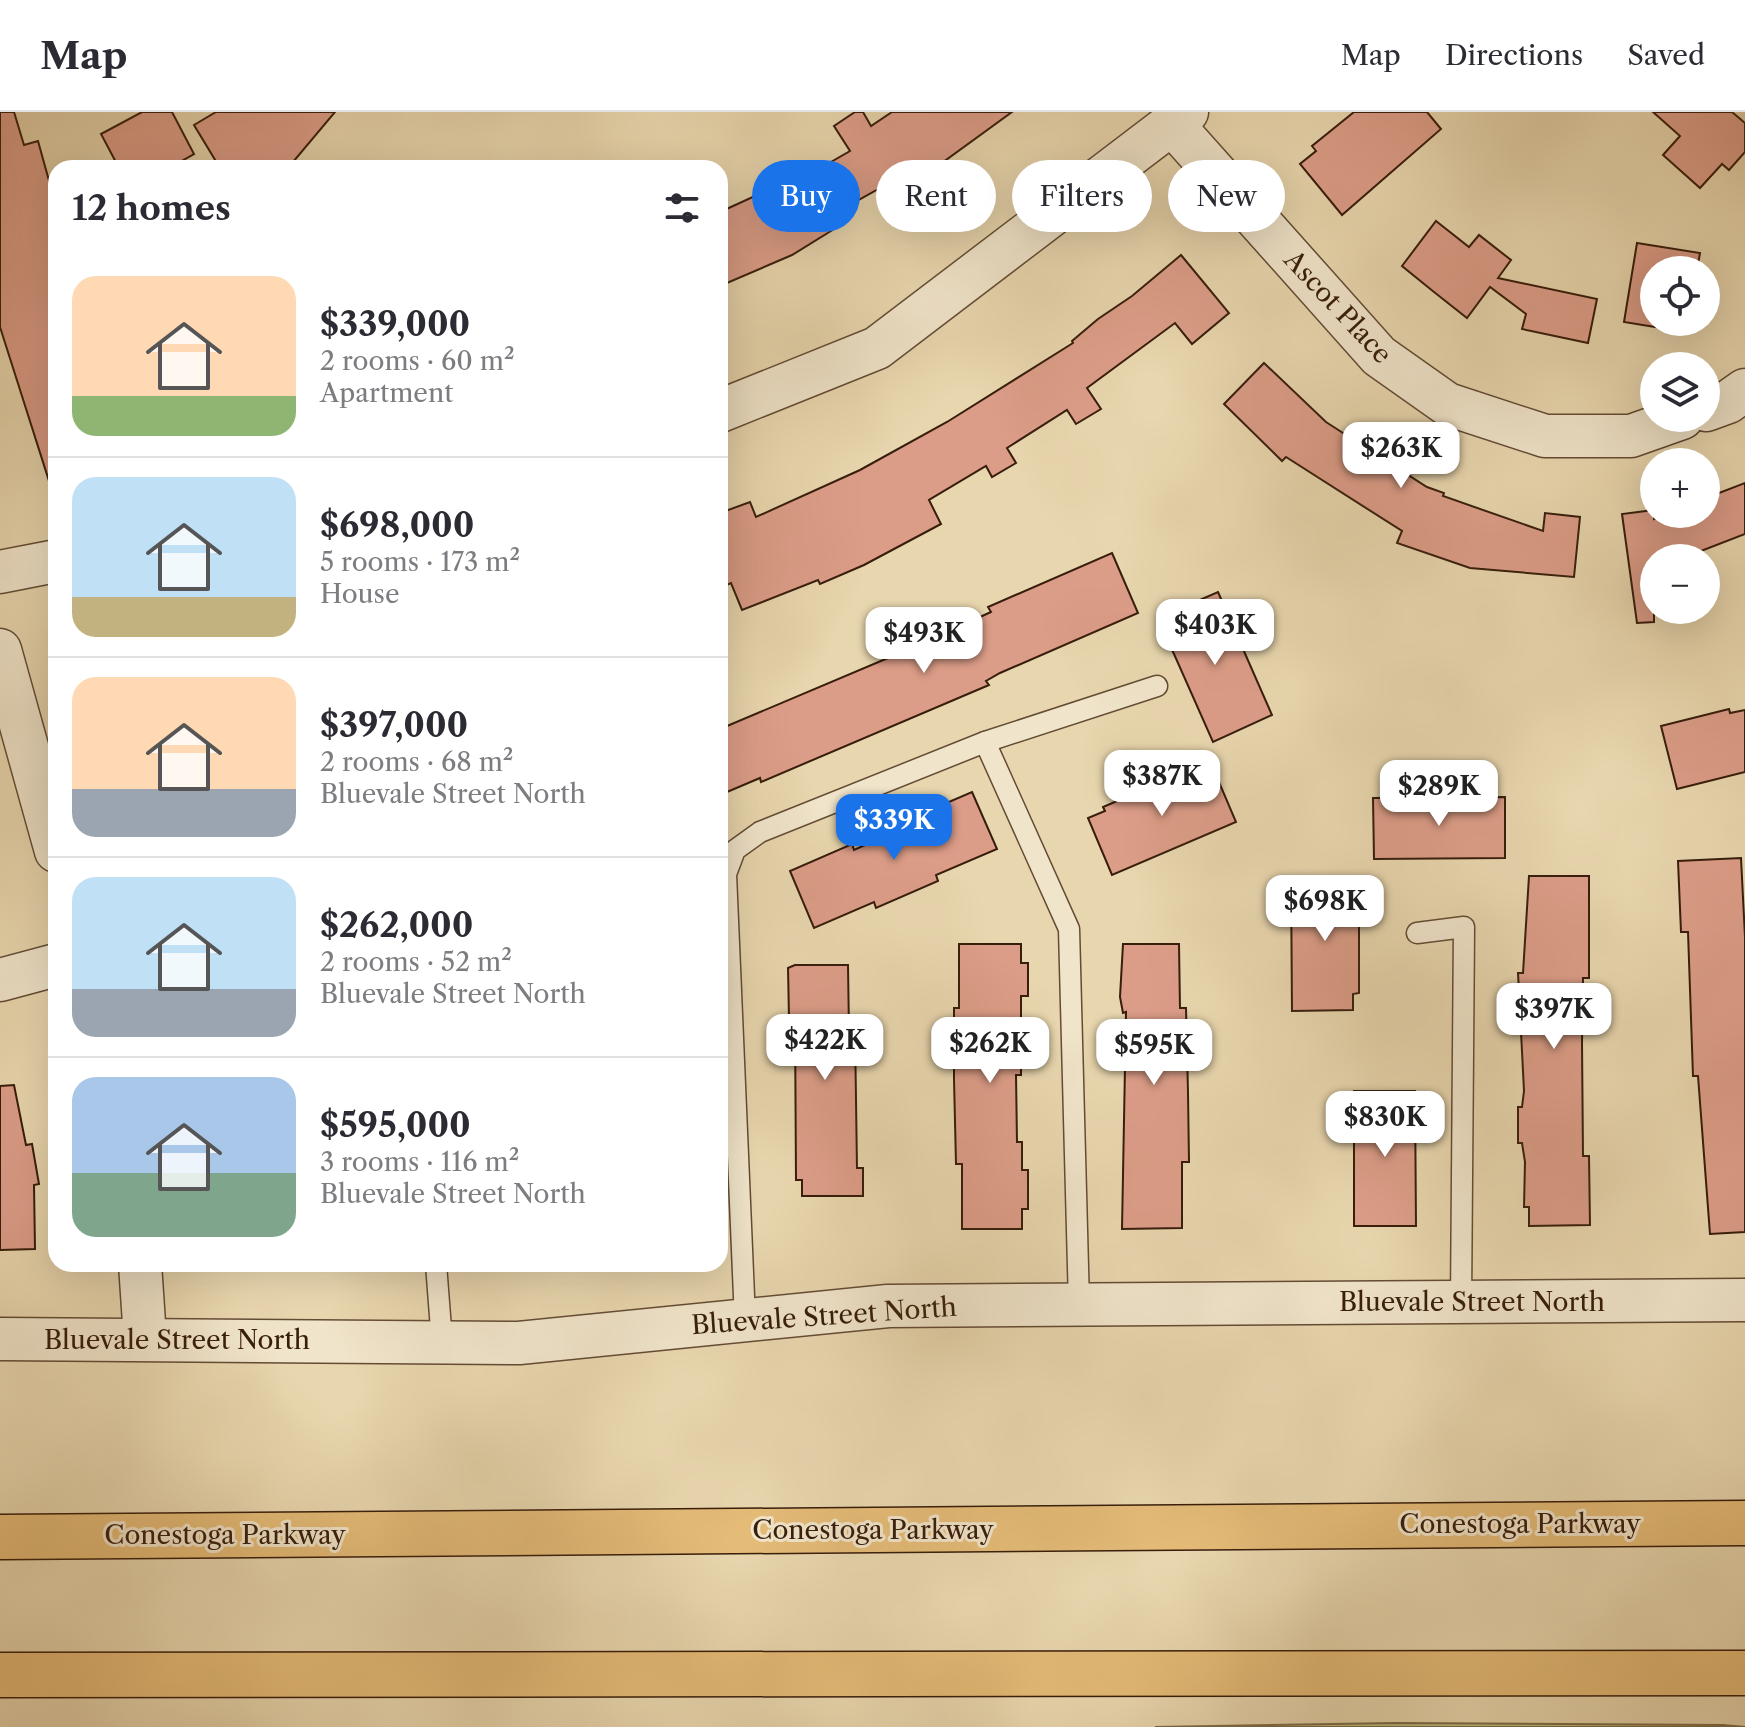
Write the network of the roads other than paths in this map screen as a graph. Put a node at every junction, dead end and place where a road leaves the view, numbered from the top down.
1 (1180, 118) edge
2 (1745, 390) edge
3 (1720, 405) edge
4 (728, 408) edge
5 (1642, 432) edge
6 (48, 563) edge
7 (0, 572) edge
8 (0, 650) edge
9 (1157, 686) dead end
10 (985, 742) junction
11 (48, 822) edge
12 (728, 869) edge
13 (728, 921) edge
14 (1417, 933) dead end
15 (48, 967) edge
16 (0, 980) edge
17 (141, 1272) edge
18 (437, 1272) edge
19 (1745, 1300) edge
20 (1461, 1302) junction
21 (1079, 1305) junction
22 (745, 1320) junction
23 (145, 1338) junction
24 (0, 1339) edge
25 (442, 1342) junction
26 (1737, 1522) edge
27 (0, 1537) edge
28 (1745, 1673) edge
29 (0, 1675) edge

1 - 4 street
1 - 5 street, Ascot Place
2 - 3 street
6 - 7 street
8 - 11 street
9 - 10 lane
10 - 12 lane
10 - 21 lane
13 - 22 lane
14 - 20 lane
15 - 16 street
17 - 23 street
18 - 25 lane
19 - 20 street, Bluevale Street North
20 - 21 street, Bluevale Street North
21 - 22 street, Bluevale Street North
22 - 25 street, Bluevale Street North
23 - 24 street, Bluevale Street North
23 - 25 street, Bluevale Street North
26 - 27 highway, Conestoga Parkway
28 - 29 highway

